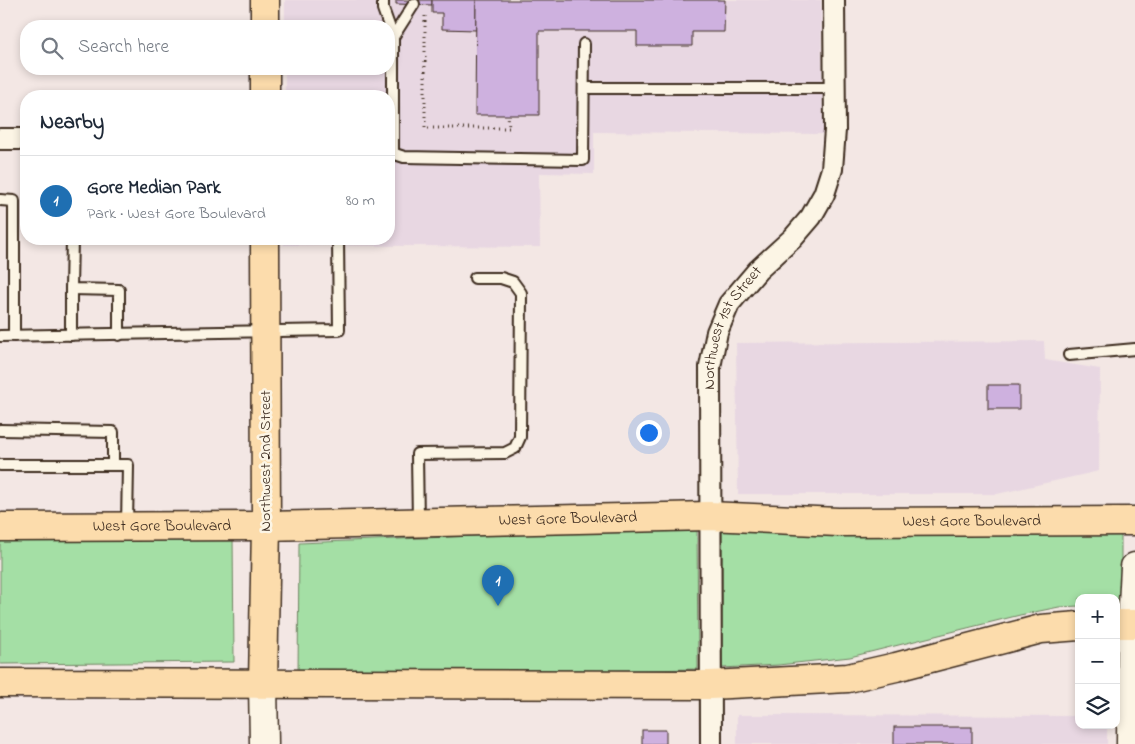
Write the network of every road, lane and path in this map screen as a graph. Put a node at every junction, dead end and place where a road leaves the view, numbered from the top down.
1 (265, 0) edge
2 (383, 0) edge
3 (834, 0) edge
4 (414, 4) dead end
5 (425, 10) dead end
6 (265, 20) edge
7 (387, 20) edge
8 (395, 34) edge
9 (584, 44) dead end
10 (265, 75) edge
11 (392, 75) edge
12 (584, 88) junction
13 (835, 88) junction
14 (265, 90) edge
15 (392, 90) edge
16 (508, 115) dead end
17 (0, 139) edge
18 (20, 139) edge
19 (395, 154) edge
20 (0, 200) edge
21 (72, 245) edge
22 (265, 245) edge
23 (338, 245) edge
24 (475, 278) dead end
25 (71, 289) junction
26 (266, 331) junction
27 (71, 335) junction
28 (119, 335) junction
29 (0, 336) edge
30 (14, 336) junction
31 (1135, 350) edge
32 (1068, 355) dead end
33 (0, 430) edge
34 (0, 465) edge
35 (113, 465) junction
36 (709, 516) junction
37 (1135, 521) edge
38 (418, 522) junction
39 (127, 526) junction
40 (266, 526) junction
41 (0, 527) edge
42 (1135, 567) edge
43 (1128, 624) edge
44 (1075, 626) edge
45 (0, 683) edge
46 (263, 683) junction
47 (710, 685) junction
48 (264, 744) edge
49 (711, 744) edge
50 (1131, 744) edge

1 - 6 main road
2 - 7 lane
3 - 13 street, Northwest 1st Street
4 - 8 lane
5 - 16 path
9 - 12 lane
10 - 14 main road
11 - 15 lane
12 - 13 lane
12 - 19 lane
13 - 36 street, Northwest 1st Street
17 - 18 street
20 - 30 lane
21 - 25 lane
22 - 26 main road, Northwest 2nd Street
23 - 26 lane
24 - 38 lane
25 - 27 lane
25 - 28 lane
26 - 28 lane
26 - 40 main road, Northwest 2nd Street
27 - 28 lane
27 - 30 lane
29 - 30 lane
31 - 32 lane
33 - 35 lane
34 - 35 lane
35 - 39 lane
36 - 37 main road, West Gore Boulevard
36 - 38 main road, West Gore Boulevard
36 - 47 street, Northwest 1st Street
38 - 40 main road, West Gore Boulevard
39 - 40 main road, West Gore Boulevard
39 - 41 main road, West Gore Boulevard
40 - 46 main road, Northwest 2nd Street
42 - 43 street
43 - 50 street
44 - 47 main road
45 - 46 main road
46 - 47 main road
46 - 48 street
47 - 49 street, Northwest 1st Street

